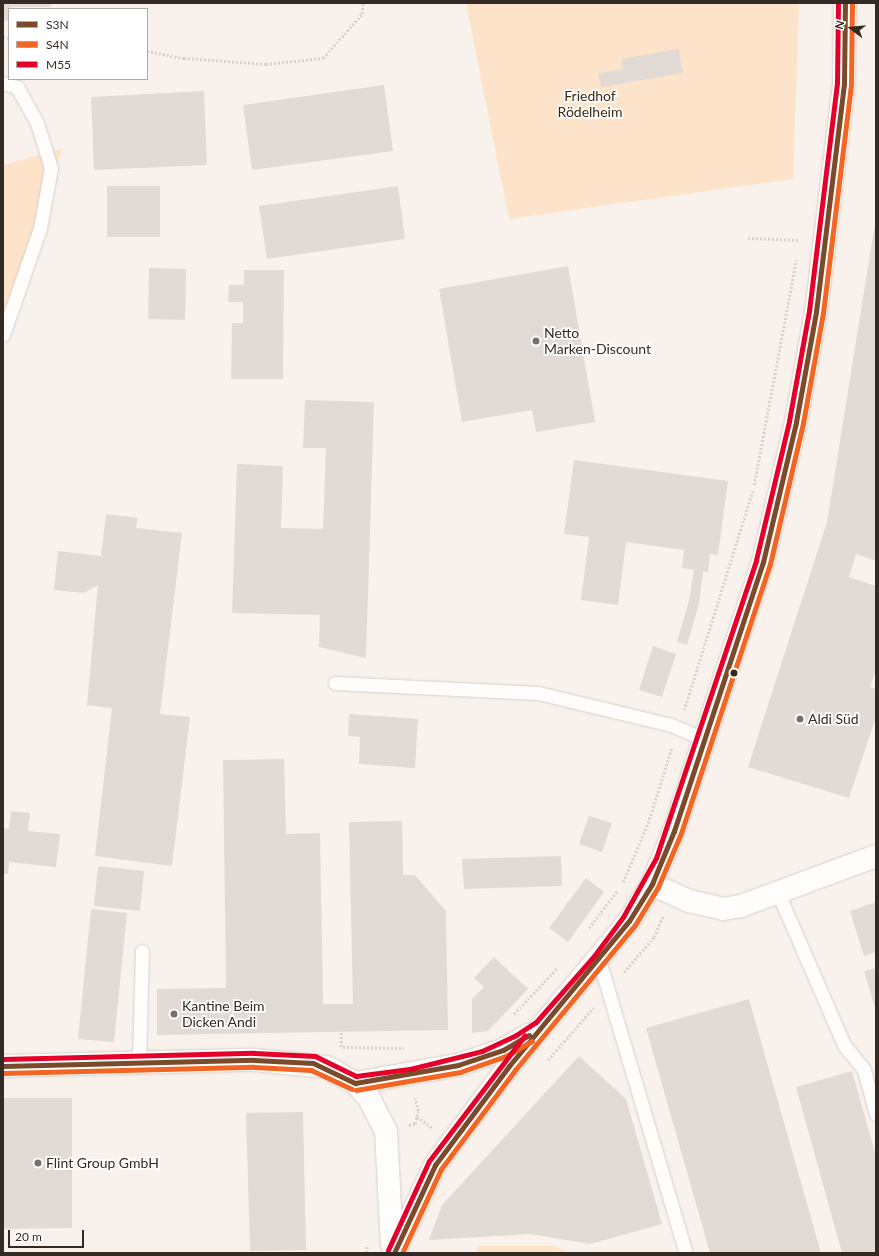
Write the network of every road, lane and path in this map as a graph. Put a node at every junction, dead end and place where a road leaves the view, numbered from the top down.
1 (363, 3) edge
2 (845, 3) edge
3 (148, 51) edge
4 (3, 83) edge
5 (748, 238) dead end
6 (800, 240) dead end
7 (3, 334) edge
8 (335, 683) dead end
9 (704, 739) junction
10 (876, 856) edge
11 (652, 884) junction
12 (778, 893) junction
13 (142, 951) dead end
14 (599, 960) junction
15 (541, 1027) junction
16 (341, 1032) dead end
17 (341, 1047) dead end
18 (139, 1062) junction
19 (3, 1066) edge
20 (355, 1083) junction
21 (876, 1114) edge
22 (393, 1253) edge
23 (686, 1253) edge

1 - 3 path
2 - 9 street
4 - 7 lane
5 - 6 path
8 - 9 lane
9 - 11 street
10 - 12 street
11 - 12 street
11 - 14 street
12 - 21 lane
13 - 18 lane
14 - 15 street
14 - 23 lane
15 - 20 street
15 - 22 street
16 - 17 path
18 - 19 street
18 - 20 street
20 - 22 street

